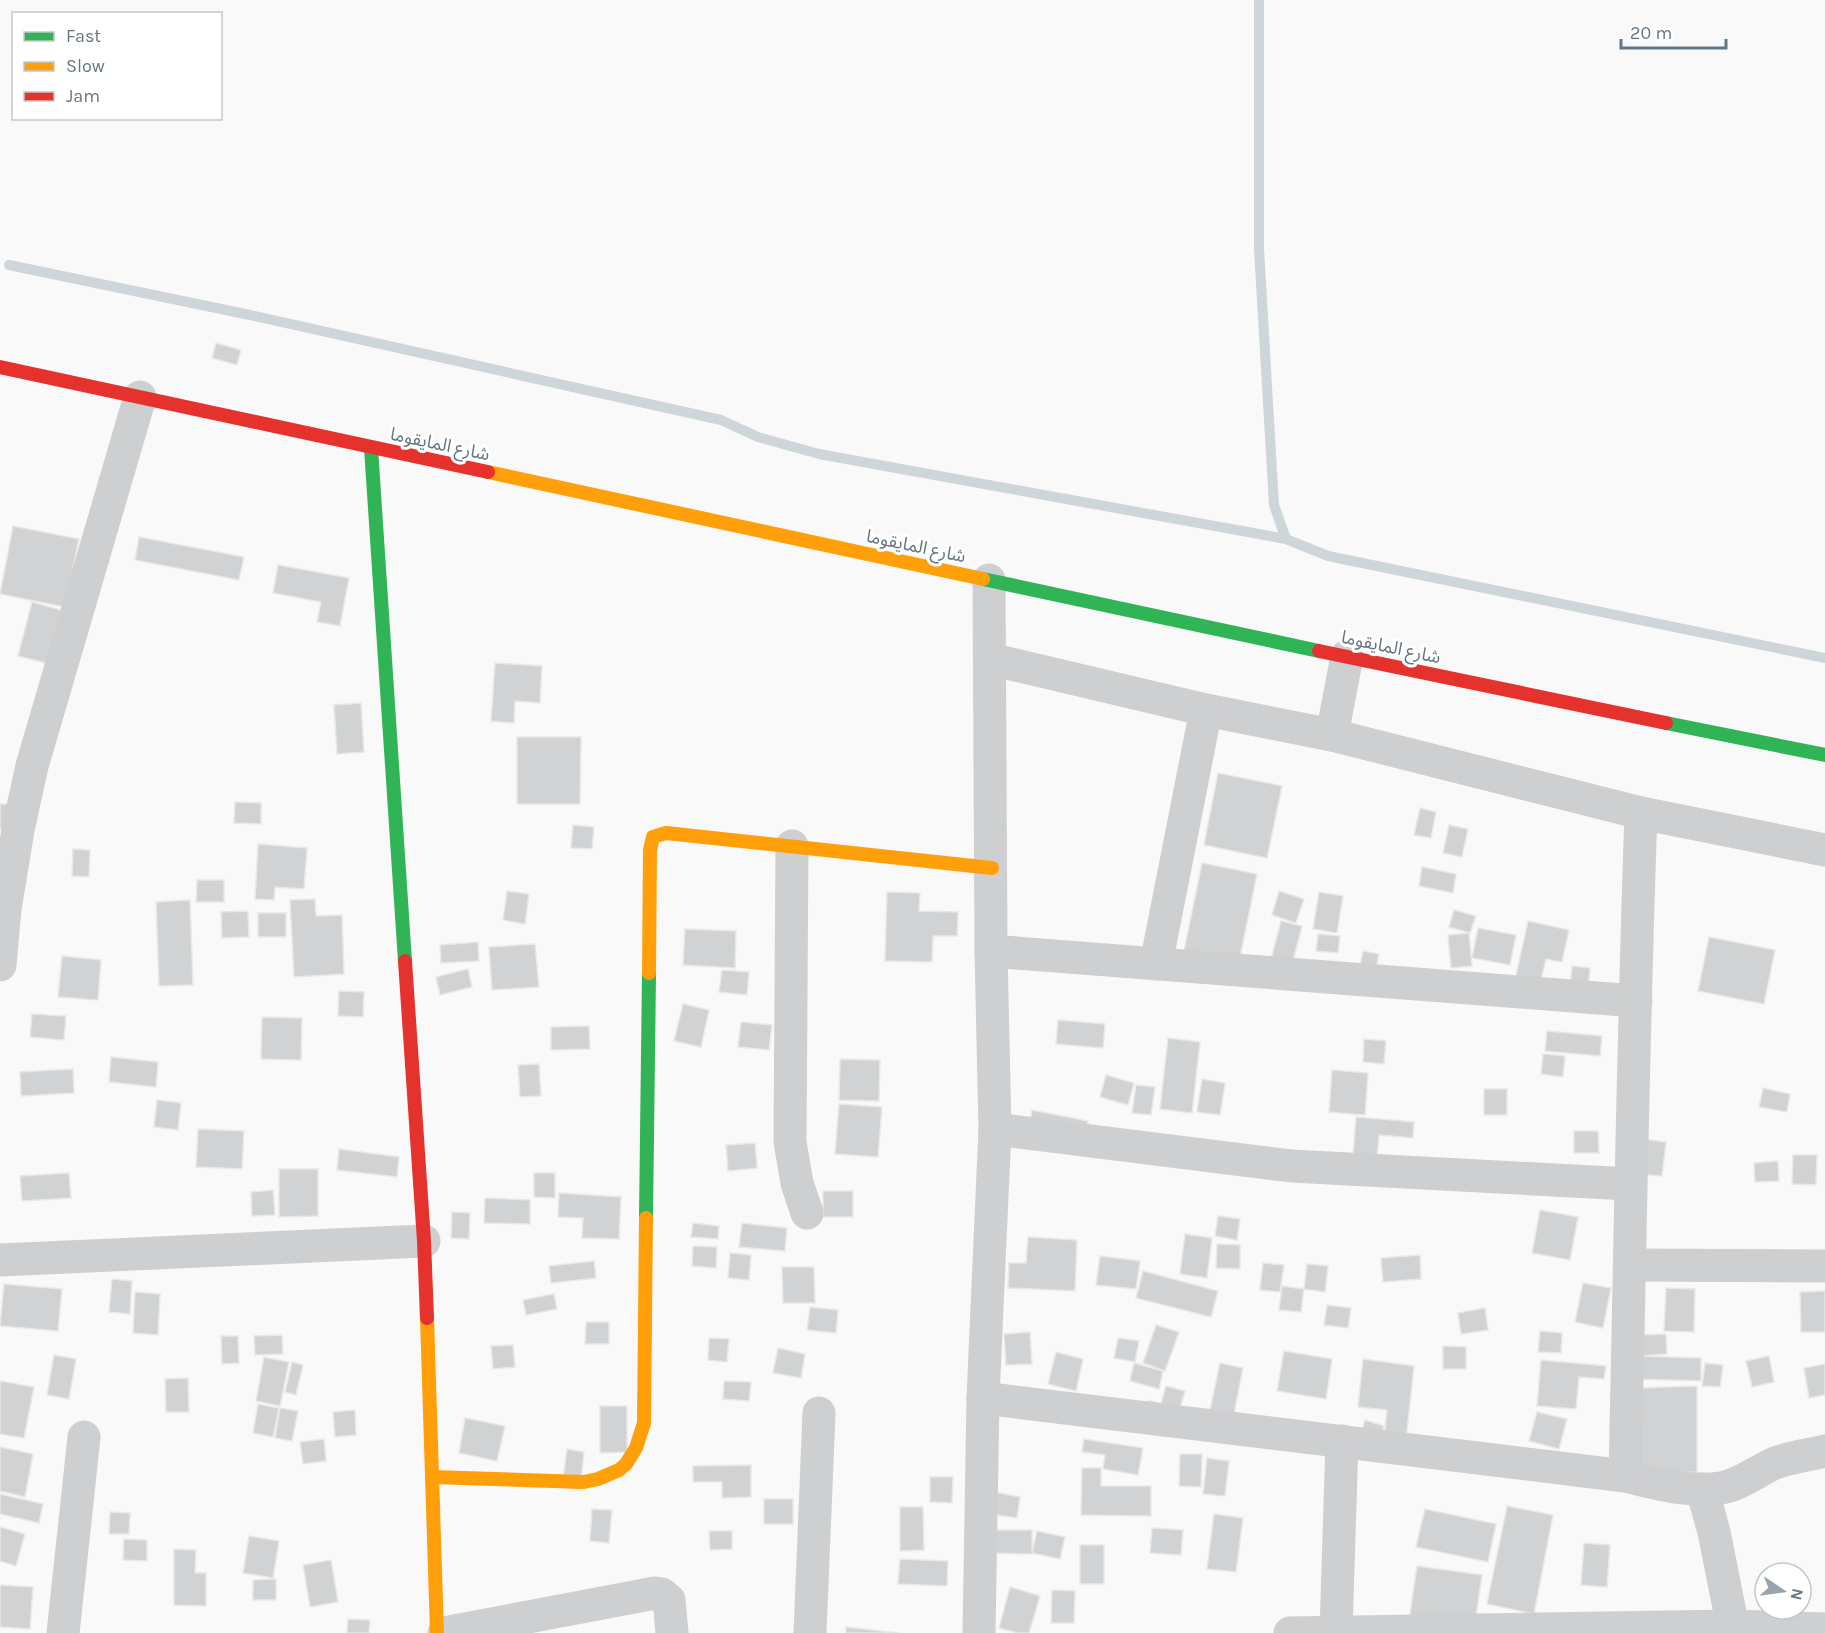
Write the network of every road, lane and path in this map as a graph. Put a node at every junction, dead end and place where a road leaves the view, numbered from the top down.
1 (0, 367) edge
2 (140, 397) junction
3 (371, 448) junction
4 (989, 580) junction
5 (1347, 656) junction
6 (990, 659) junction
7 (1206, 710) junction
8 (1332, 735) junction
9 (1825, 755) edge
10 (1641, 813) junction
11 (792, 846) junction
12 (1825, 850) edge
13 (992, 868) junction
14 (991, 951) junction
15 (1156, 964) junction
16 (0, 965) edge
17 (1636, 1001) junction
18 (995, 1129) junction
19 (1630, 1184) junction
20 (807, 1213) dead end
21 (424, 1241) junction
22 (0, 1260) edge
23 (1630, 1265) junction
24 (1825, 1266) edge
25 (983, 1398) junction
26 (819, 1413) dead end
27 (84, 1437) dead end
28 (1342, 1441) junction
29 (1825, 1451) edge
30 (1625, 1476) junction
31 (432, 1477) junction
32 (1702, 1489) junction
33 (1733, 1629) edge
34 (1825, 1629) edge
35 (1336, 1632) edge
36 (63, 1633) edge
37 (437, 1633) edge
38 (444, 1633) edge
39 (672, 1633) edge
40 (810, 1633) edge
41 (979, 1633) edge
42 (1290, 1633) edge

1 - 2 street, شارع المايقوما
2 - 3 street, شارع المايقوما
2 - 16 street
3 - 4 street, شارع المايقوما
3 - 21 street
4 - 5 street, شارع المايقوما
4 - 6 street
5 - 8 street
5 - 9 street, شارع المايقوما
6 - 7 street
6 - 13 street
7 - 8 street
7 - 15 street
8 - 10 street
10 - 12 street
10 - 17 street
11 - 13 street
11 - 20 street
11 - 31 street
13 - 14 street
14 - 15 street
14 - 18 street
15 - 17 street
17 - 19 street
18 - 19 street
18 - 25 street
19 - 23 street
21 - 22 street
21 - 31 street
23 - 24 street
23 - 30 street
25 - 28 street
25 - 41 street
26 - 40 street
27 - 36 street
28 - 30 street
28 - 35 street
29 - 32 street
30 - 32 street
31 - 37 street
32 - 33 street
33 - 34 street
33 - 35 street
35 - 42 street
38 - 39 street

